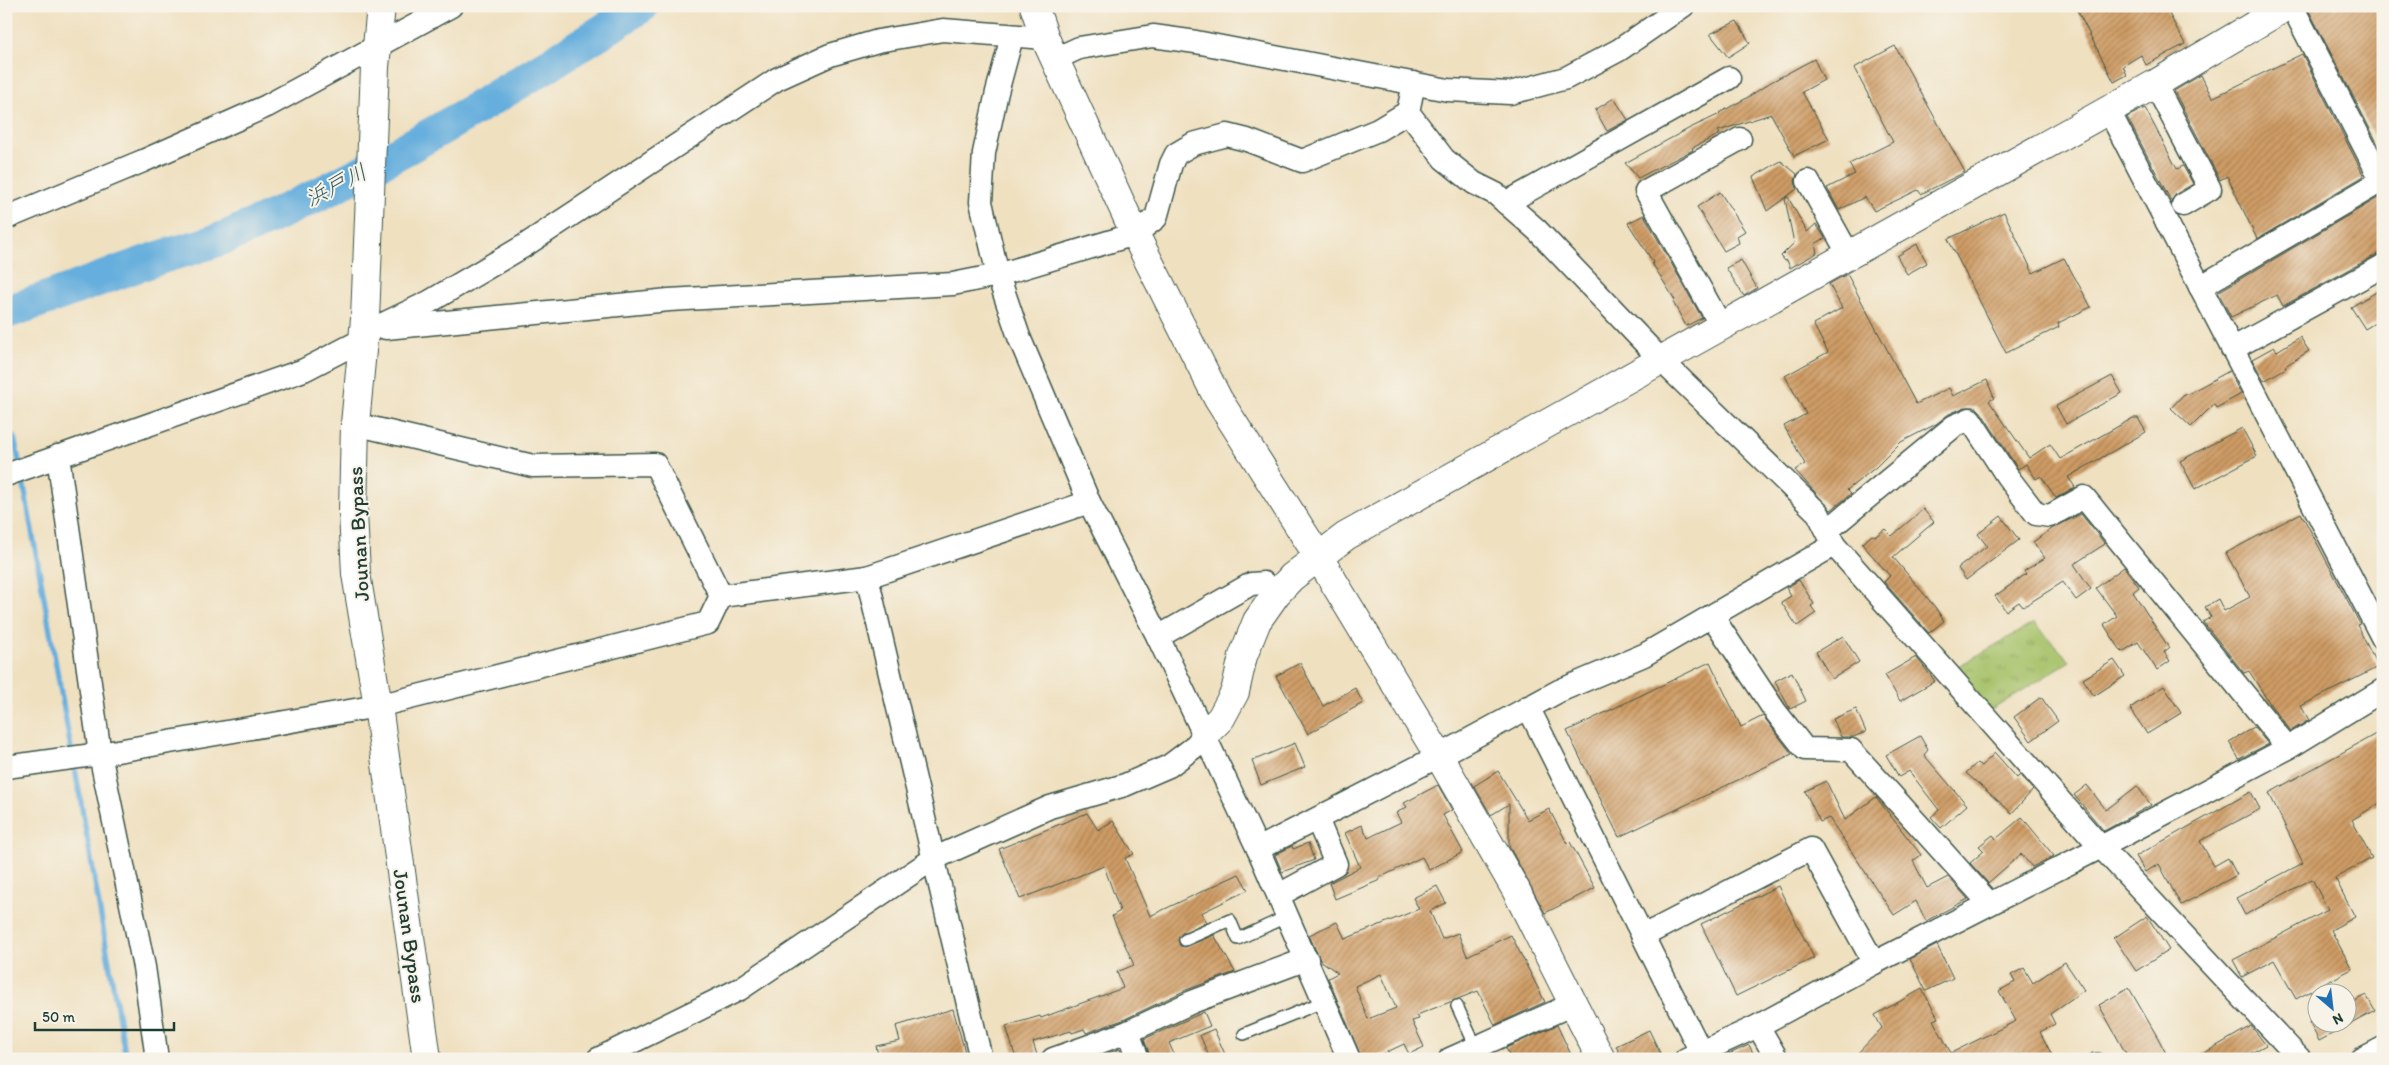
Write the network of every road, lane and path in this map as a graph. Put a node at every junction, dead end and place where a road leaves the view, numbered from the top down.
1 (380, 6) edge
2 (451, 6) edge
3 (1683, 6) edge
4 (2287, 6) edge
5 (2292, 6) edge
6 (1034, 8) edge
7 (1012, 37) junction
8 (1050, 48) junction
9 (376, 57) junction
10 (1729, 78) dead end
11 (1414, 83) junction
12 (2155, 84) junction
13 (2108, 109) junction
14 (1408, 112) junction
15 (1740, 139) dead end
16 (2383, 180) edge
17 (1808, 182) dead end
18 (1506, 203) junction
19 (2183, 205) dead end
20 (6, 218) edge
21 (1135, 234) junction
22 (1849, 255) junction
23 (2383, 266) edge
24 (998, 275) junction
25 (2200, 287) junction
26 (1721, 326) junction
27 (367, 330) junction
28 (2232, 349) junction
29 (1661, 360) junction
30 (355, 424) junction
31 (58, 456) junction
32 (6, 475) edge
33 (1089, 502) junction
34 (1831, 537) junction
35 (1318, 556) junction
36 (867, 577) junction
37 (1276, 594) junction
38 (721, 596) junction
39 (1712, 616) junction
40 (1158, 638) junction
41 (2383, 638) edge
42 (2383, 690) edge
43 (378, 706) junction
44 (1528, 707) junction
45 (1204, 735) junction
46 (2288, 748) junction
47 (100, 754) junction
48 (1439, 756) junction
49 (7, 760) edge
50 (1317, 819) junction
51 (2101, 847) junction
52 (1258, 849) junction
53 (934, 858) junction
54 (1279, 895) junction
55 (1989, 904) junction
56 (1288, 916) junction
57 (1643, 936) junction
58 (1186, 940) dead end
59 (1307, 959) junction
60 (1874, 963) junction
61 (1325, 1001) junction
62 (1573, 1004) junction
63 (1457, 1006) dead end
64 (1758, 1026) junction
65 (1128, 1032) junction
66 (1244, 1034) dead end
67 (1476, 1047) junction
68 (2383, 1048) edge
69 (1694, 1055) edge
70 (157, 1059) edge
71 (427, 1059) edge
72 (598, 1059) edge
73 (980, 1059) edge
74 (1054, 1059) edge
75 (1138, 1059) edge
76 (1349, 1059) edge
77 (1450, 1059) edge
78 (1601, 1059) edge
79 (1777, 1059) edge
80 (2300, 1059) edge
81 (2362, 1059) edge

1 - 9 main road, Jounan Bypass
2 - 9 street
3 - 11 street
4 - 12 main road
5 - 16 street
6 - 8 main road
7 - 8 street
7 - 24 street
7 - 27 street
8 - 11 street
8 - 21 main road
9 - 20 street
9 - 27 main road, Jounan Bypass
10 - 18 street
11 - 14 street
12 - 13 main road
12 - 19 street
13 - 22 main road
13 - 25 street
14 - 18 street
14 - 21 street
15 - 26 street
16 - 25 street
17 - 22 street
18 - 29 street
21 - 24 street
21 - 35 main road
22 - 26 main road
23 - 28 street
24 - 27 street
24 - 33 street
25 - 28 street
26 - 29 main road
27 - 30 main road, Jounan Bypass
27 - 31 street
28 - 41 street
29 - 34 street
29 - 35 main road
30 - 38 street
30 - 43 main road, Jounan Bypass
31 - 32 street
31 - 47 street
33 - 36 street
33 - 40 street
34 - 39 street
34 - 46 street
34 - 51 street
35 - 37 main road
35 - 48 main road
36 - 38 street
36 - 53 street
37 - 40 street
37 - 45 main road
38 - 43 street
39 - 44 street
39 - 55 street
40 - 45 street
42 - 46 street
43 - 47 street
43 - 71 main road, Jounan Bypass
44 - 48 street
44 - 57 street
45 - 52 street
45 - 53 street
46 - 51 street
47 - 49 street
47 - 70 street
48 - 50 street
48 - 62 main road
50 - 52 street
50 - 54 street
51 - 55 street
51 - 80 street
52 - 54 street
53 - 72 street
53 - 73 street
54 - 56 street
55 - 60 street
56 - 58 lane
56 - 59 street
57 - 60 street
57 - 69 street
59 - 61 street
59 - 65 street
60 - 64 street
61 - 66 lane
61 - 76 street
62 - 67 street
62 - 78 main road
63 - 67 lane
64 - 69 street
64 - 79 street
65 - 74 street
65 - 75 street
67 - 77 street
68 - 81 street

